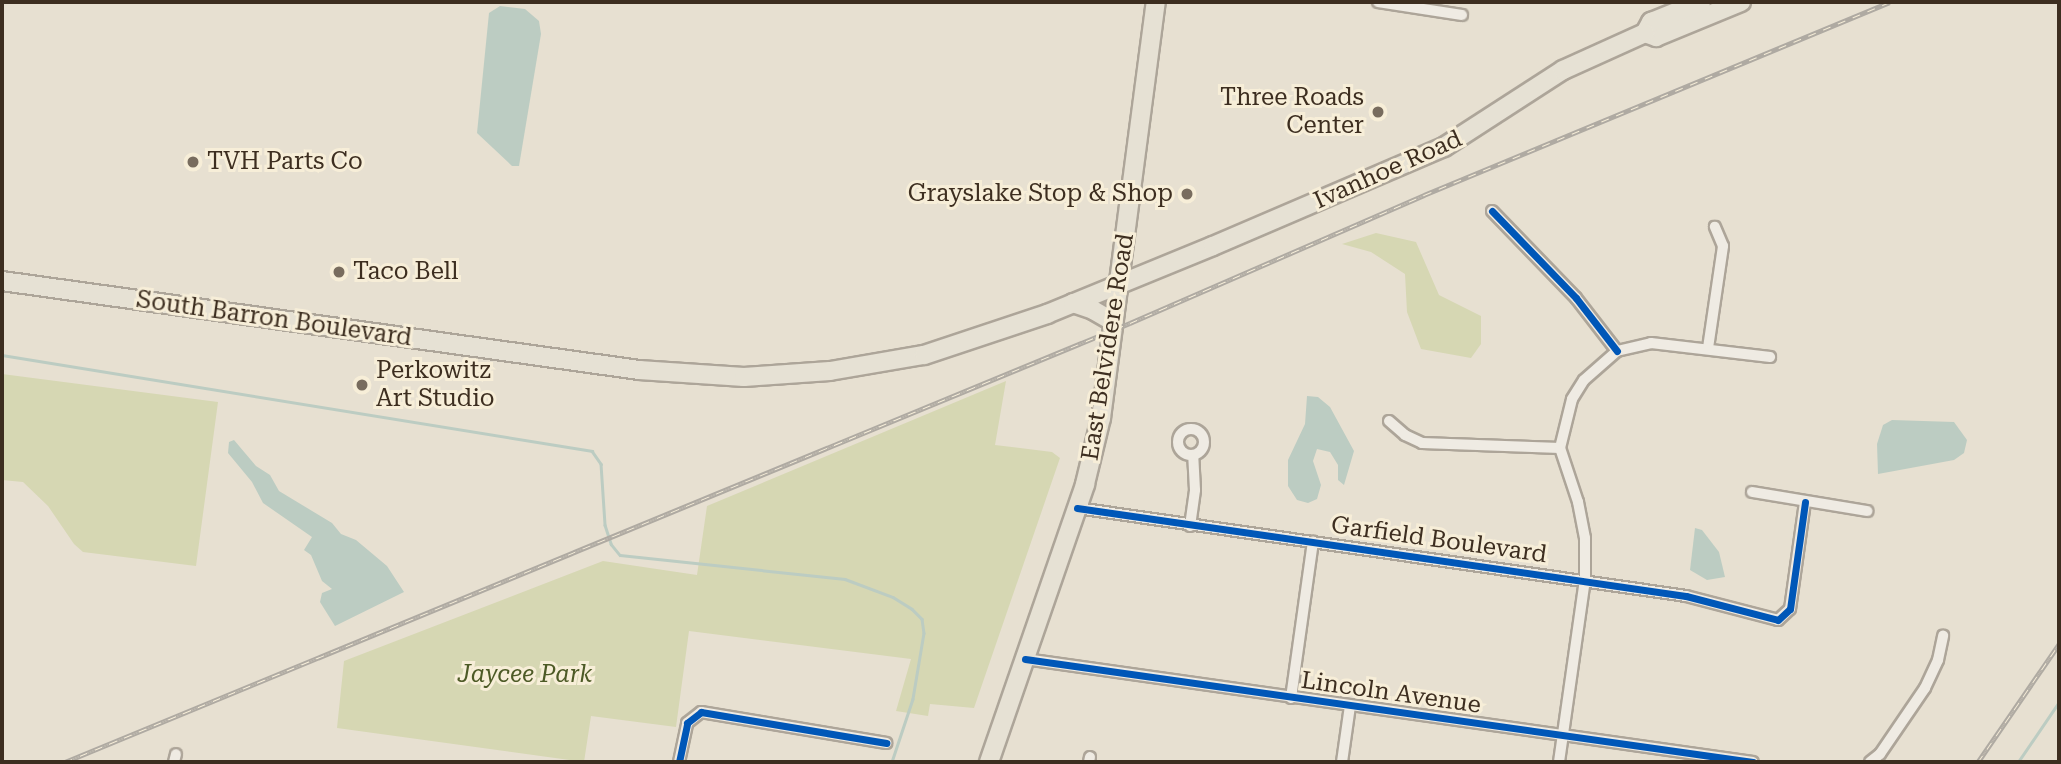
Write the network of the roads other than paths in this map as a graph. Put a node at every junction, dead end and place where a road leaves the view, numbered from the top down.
1 (1156, 2) edge
2 (1378, 2) edge
3 (1701, 2) edge
4 (1741, 2) edge
5 (1462, 15) dead end
6 (1645, 33) junction
7 (1492, 211) dead end
8 (1715, 227) dead end
9 (1125, 241) junction
10 (1167, 264) junction
11 (2, 281) edge
12 (1119, 284) junction
13 (1073, 303) junction
14 (1114, 322) junction
15 (1708, 348) junction
16 (1616, 351) junction
17 (1770, 357) dead end
18 (1389, 421) dead end
19 (1560, 448) junction
20 (1193, 456) dead end
21 (1752, 492) dead end
22 (1805, 502) junction
23 (1077, 508) junction
24 (1867, 511) dead end
25 (1190, 526) junction
26 (1313, 542) junction
27 (1585, 580) junction
28 (1943, 636) dead end
29 (1025, 659) junction
30 (1291, 698) junction
31 (1350, 706) junction
32 (1564, 737) junction
33 (886, 743) dead end
34 (679, 762) edge
35 (989, 762) edge
36 (1342, 762) edge
37 (1559, 762) edge
38 (1753, 762) edge
39 (1870, 762) edge

1 - 9 main road, East Belvidere Road
2 - 5 street
3 - 6 main road
4 - 6 main road
6 - 10 main road, Ivanhoe Road
7 - 16 street
8 - 15 street
9 - 10 main road
9 - 12 main road, East Belvidere Road
10 - 12 main road, Ivanhoe Road
11 - 13 main road, South Barron Boulevard
12 - 13 main road, South Barron Boulevard
12 - 14 main road, East Belvidere Road
13 - 14 main road
14 - 23 main road, East Belvidere Road
15 - 16 street
15 - 17 street
16 - 19 street
18 - 19 street
19 - 27 street
20 - 25 street
21 - 22 street
22 - 24 street
22 - 27 street, Garfield Boulevard
23 - 25 street, Garfield Boulevard
23 - 29 main road, East Belvidere Road
25 - 26 street, Garfield Boulevard
26 - 27 street, Garfield Boulevard
26 - 30 street
27 - 32 street
28 - 39 street
29 - 30 street, Lincoln Avenue
29 - 35 main road, East Belvidere Road
30 - 31 street, Lincoln Avenue
31 - 32 street, Lincoln Avenue
31 - 36 street
32 - 37 street
32 - 38 street, Lincoln Avenue
33 - 34 street

